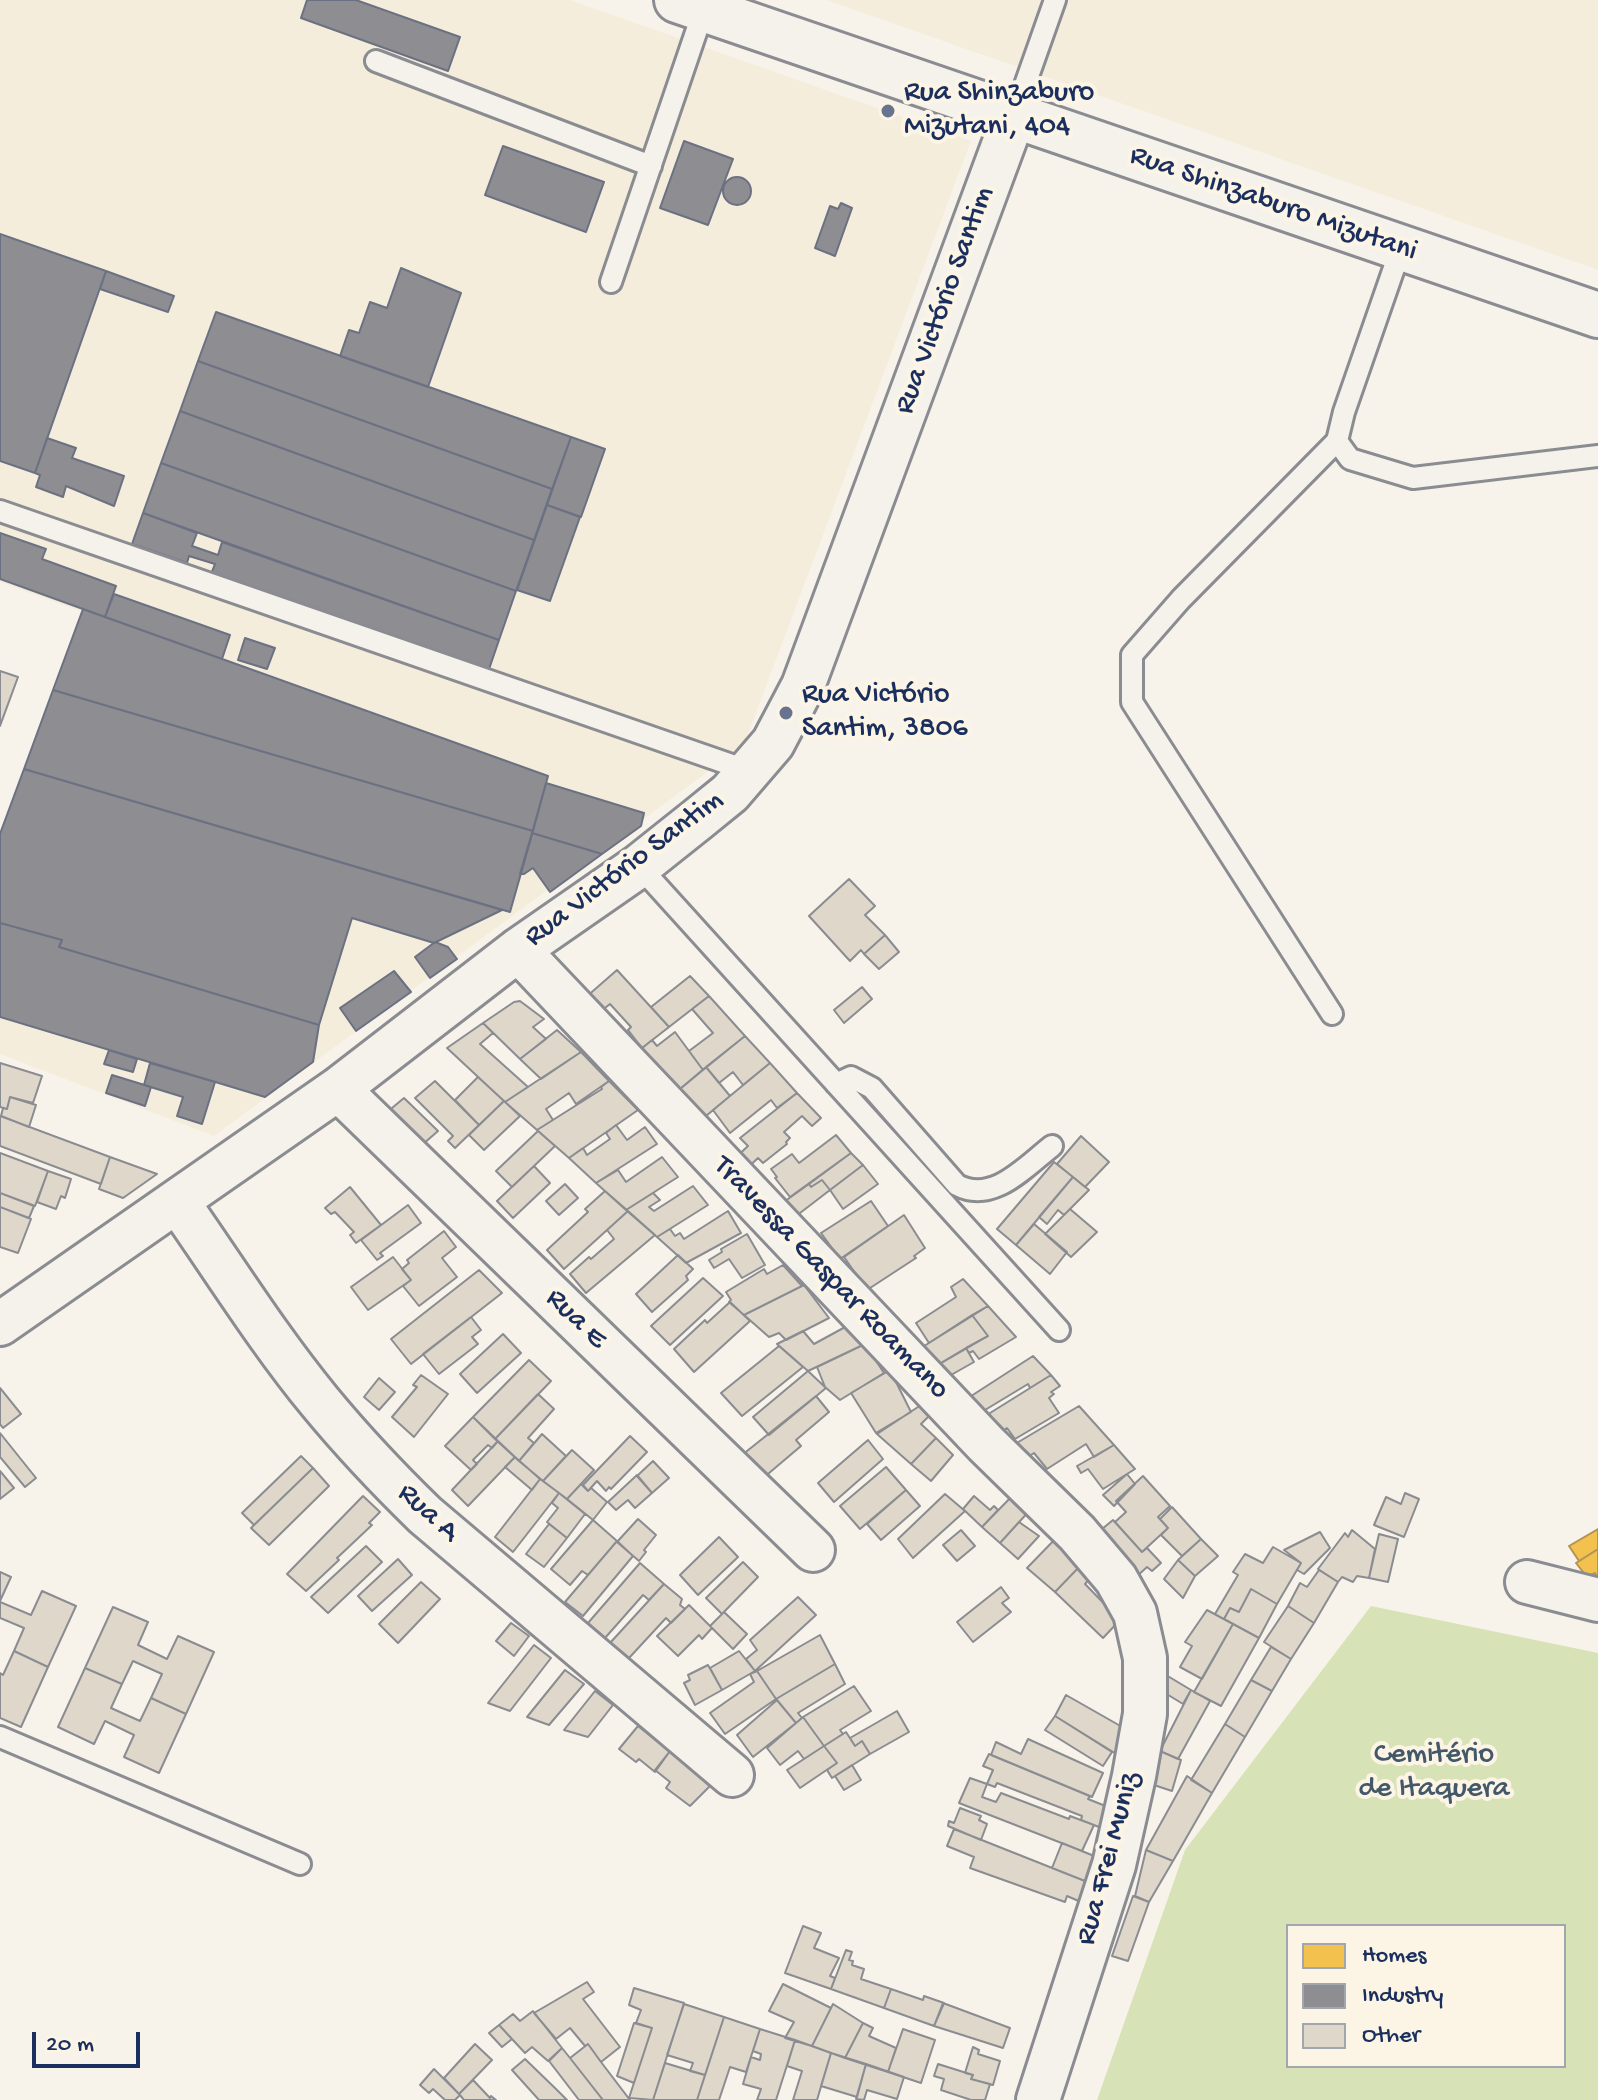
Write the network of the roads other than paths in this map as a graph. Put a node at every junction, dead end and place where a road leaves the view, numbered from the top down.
1 (1055, 0) edge
2 (690, 5) edge
3 (376, 61) dead end
4 (1014, 116) junction
5 (651, 166) junction
6 (1401, 248) junction
7 (611, 282) dead end
8 (1598, 315) edge
9 (1337, 441) junction
10 (1598, 456) edge
11 (0, 511) edge
12 (749, 771) junction
13 (639, 866) junction
14 (518, 950) junction
15 (1332, 1014) dead end
16 (836, 1084) junction
17 (338, 1089) junction
18 (1052, 1146) dead end
19 (177, 1201) junction
20 (0, 1324) edge
21 (1059, 1330) dead end
22 (813, 1550) dead end
23 (1527, 1582) dead end
24 (1598, 1600) edge
25 (1135, 1613) joint
26 (0, 1737) edge
27 (732, 1775) dead end
28 (300, 1864) dead end
29 (1038, 2100) edge

1 - 4 lane
2 - 4 street, Rua Shinzaburo Mizutani
2 - 5 lane
3 - 5 lane
4 - 6 street, Rua Shinzaburo Mizutani
4 - 12 street, Rua Victório Santim
5 - 7 lane
6 - 8 street, Rua Shinzaburo Mizutani
6 - 9 lane
9 - 10 lane
9 - 15 lane
11 - 12 lane
12 - 13 street, Rua Victório Santim
13 - 14 street, Rua Victório Santim
13 - 16 lane
14 - 17 street, Rua Victório Santim
14 - 25 street, Travessa Gaspar Roamano
16 - 18 lane
16 - 21 lane
17 - 19 street, Rua Victório Santim
17 - 22 street, Rua E
19 - 20 street, Rua Victório Santim
19 - 27 street, Rua A
23 - 24 street
25 - 29 street, Rua Frei Muniz
26 - 28 lane

